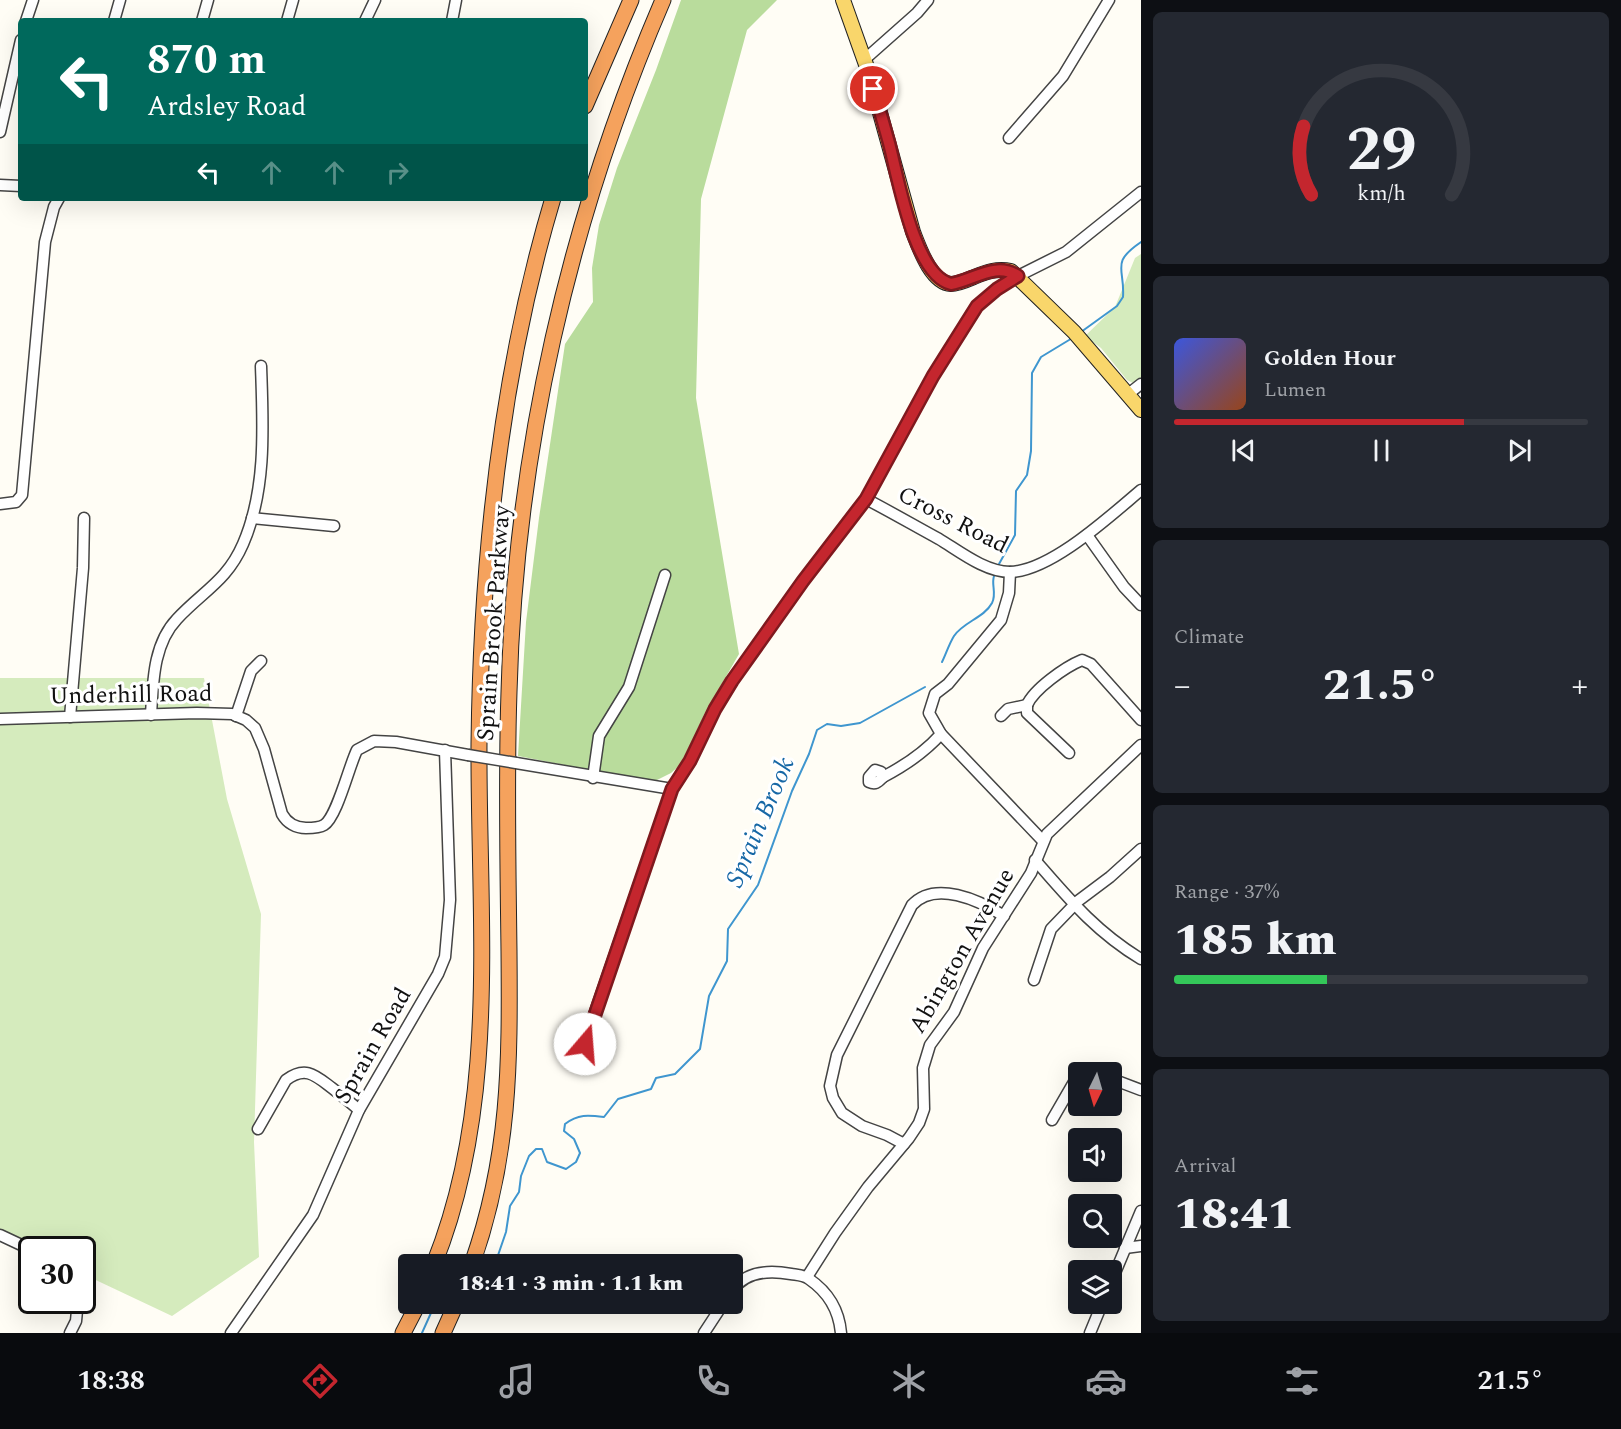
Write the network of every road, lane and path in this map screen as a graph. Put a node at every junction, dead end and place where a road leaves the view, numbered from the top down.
1 (33, 0) edge
2 (120, 0) edge
3 (208, 0) edge
4 (293, 0) edge
5 (375, 0) edge
6 (456, 0) edge
7 (631, 0) edge
8 (663, 0) edge
9 (843, 0) edge
10 (928, 0) edge
11 (1109, 0) edge
12 (28, 18) edge
13 (115, 18) edge
14 (202, 18) edge
15 (288, 18) edge
16 (366, 18) edge
17 (453, 18) edge
18 (18, 53) edge
19 (864, 60) junction
20 (588, 99) edge
21 (0, 132) edge
22 (1009, 138) dead end
23 (0, 185) edge
24 (18, 186) edge
25 (1141, 192) edge
26 (57, 201) edge
27 (552, 201) edge
28 (1018, 276) junction
29 (261, 366) dead end
30 (1141, 384) edge
31 (1127, 394) junction
32 (1141, 410) edge
33 (1141, 490) edge
34 (866, 499) junction
35 (0, 504) edge
36 (84, 518) dead end
37 (252, 518) junction
38 (334, 526) dead end
39 (1087, 535) junction
40 (1010, 572) junction
41 (665, 575) dead end
42 (1141, 605) edge
43 (261, 661) dead end
44 (1027, 705) junction
45 (151, 715) junction
46 (236, 716) junction
47 (1001, 716) dead end
48 (70, 717) junction
49 (0, 719) edge
50 (1141, 720) edge
51 (940, 734) junction
52 (1141, 746) edge
53 (444, 750) junction
54 (1069, 753) dead end
55 (593, 777) junction
56 (883, 777) dead end
57 (672, 789) junction
58 (1043, 841) junction
59 (1141, 849) edge
60 (1035, 860) junction
61 (1074, 905) junction
62 (1004, 915) junction
63 (1141, 959) edge
64 (1034, 980) dead end
65 (585, 1044) dead end
66 (1122, 1083) edge
67 (1141, 1090) edge
68 (1068, 1092) edge
69 (358, 1110) junction
70 (1052, 1120) dead end
71 (258, 1129) dead end
72 (904, 1144) junction
73 (1141, 1210) edge
74 (0, 1234) edge
75 (18, 1243) edge
76 (1141, 1246) edge
77 (1125, 1248) junction
78 (437, 1254) edge
79 (475, 1254) edge
80 (1120, 1260) edge
81 (807, 1277) junction
82 (743, 1280) edge
83 (77, 1314) edge
84 (413, 1314) edge
85 (452, 1314) edge
86 (716, 1314) edge
87 (1098, 1314) edge
88 (70, 1333) edge
89 (231, 1333) edge
90 (403, 1333) edge
91 (443, 1333) edge
92 (704, 1333) edge
93 (842, 1333) edge
94 (1090, 1333) edge

1 - 12 street
2 - 13 street
3 - 14 street
4 - 15 street
5 - 16 street
6 - 17 street
7 - 20 highway
8 - 79 highway, Sprain Brook Parkway
9 - 19 main road
10 - 19 street
11 - 22 street
18 - 21 street
19 - 28 main road
23 - 24 street
25 - 28 street
26 - 35 street
27 - 78 highway, Sprain Brook Parkway
28 - 31 main road
28 - 34 street
29 - 37 street
30 - 31 street
31 - 32 main road
33 - 39 street, Cross Road
34 - 40 street, Cross Road
34 - 57 street
36 - 48 street
37 - 38 street
37 - 45 street
39 - 40 street, Cross Road
39 - 42 street
40 - 51 street
41 - 55 street
43 - 46 street
44 - 47 street
44 - 50 street
44 - 54 street
45 - 46 street, Underhill Road
45 - 48 street, Underhill Road
46 - 53 street, Underhill Road
48 - 49 street, Underhill Road
51 - 56 street
51 - 58 street
52 - 58 street
53 - 55 street, Underhill Road, bridge
53 - 69 street, Sprain Road
55 - 57 street, Underhill Road
57 - 65 street
58 - 60 street, Abington Avenue
59 - 61 street
60 - 61 street
60 - 62 street, Abington Avenue
61 - 63 street
61 - 64 street
62 - 72 street, Abington Avenue
62 - 72 street
66 - 67 street
68 - 70 street
69 - 71 street
69 - 89 street, Sprain Road
72 - 81 street, Abington Avenue
73 - 77 street
74 - 75 street
76 - 77 street
77 - 80 street
81 - 82 street
81 - 93 street
83 - 88 street
84 - 90 highway
85 - 91 highway
86 - 92 street
87 - 94 street

